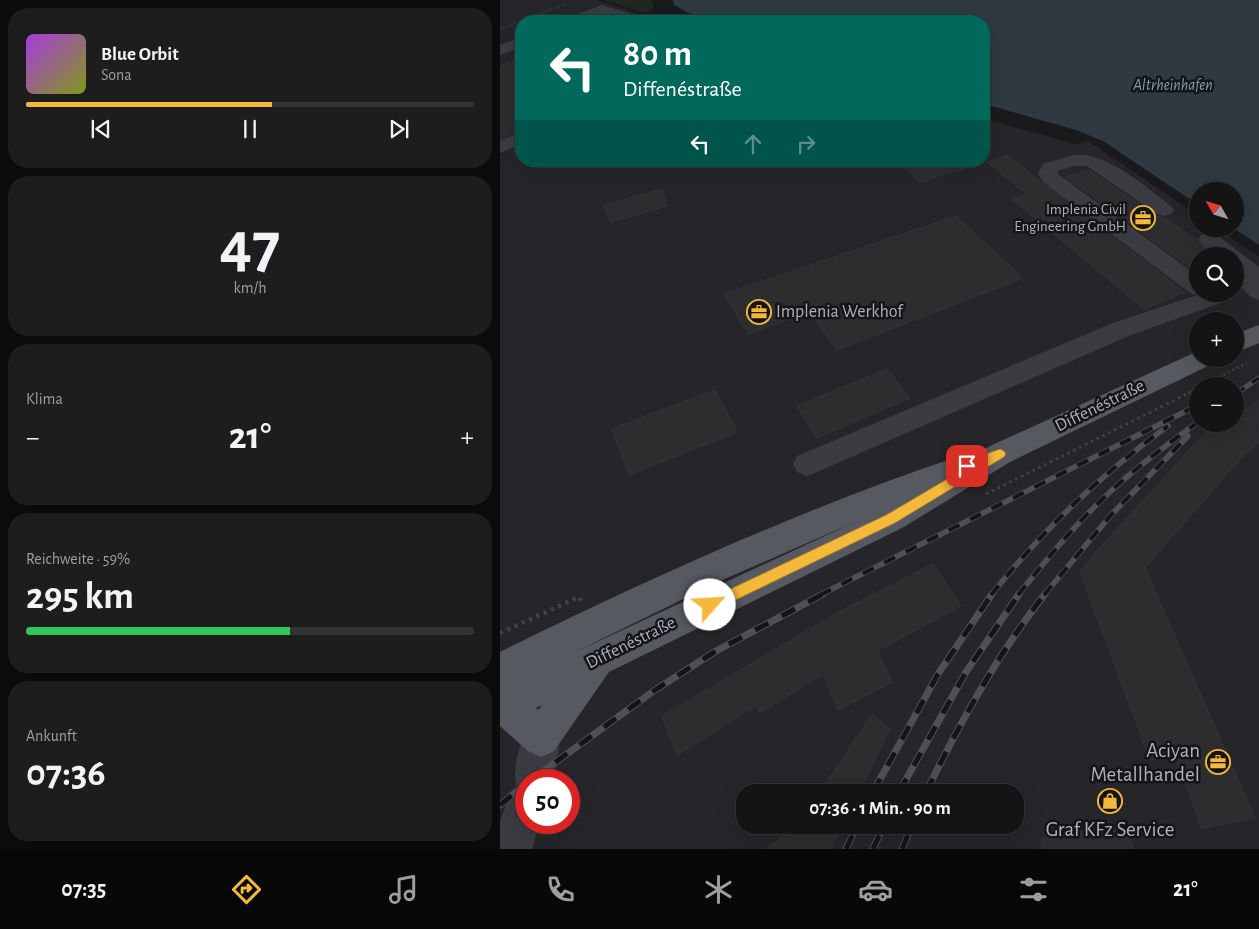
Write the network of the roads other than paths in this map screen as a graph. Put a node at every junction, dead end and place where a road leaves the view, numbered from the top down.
1 (587, 15) edge
2 (620, 15) edge
3 (515, 44) edge
4 (500, 50) edge
5 (515, 140) edge
6 (500, 148) edge
7 (1164, 210) dead end
8 (1209, 240) dead end
9 (1218, 247) edge
10 (1244, 267) edge
11 (1189, 279) edge
12 (1248, 289) edge
13 (1190, 302) edge
14 (1259, 333) edge
15 (1244, 352) edge
16 (1189, 365) edge
17 (1000, 454) junction
18 (807, 464) dead end
19 (597, 659) junction
20 (505, 692) edge
21 (542, 738) junction
22 (536, 769) edge
23 (500, 828) edge
24 (516, 834) edge
25 (506, 849) edge
26 (511, 849) edge

1 - 2 street
3 - 4 street
5 - 6 street
7 - 11 street
8 - 9 street
10 - 12 street
13 - 18 street
14 - 15 main road
16 - 17 main road, Diffenéstraße
17 - 19 main road, Diffenéstraße
17 - 20 main road, Diffenéstraße
19 - 20 main road, Diffenéstraße
19 - 21 main road
20 - 21 main road
21 - 22 street
23 - 25 street
24 - 26 street

